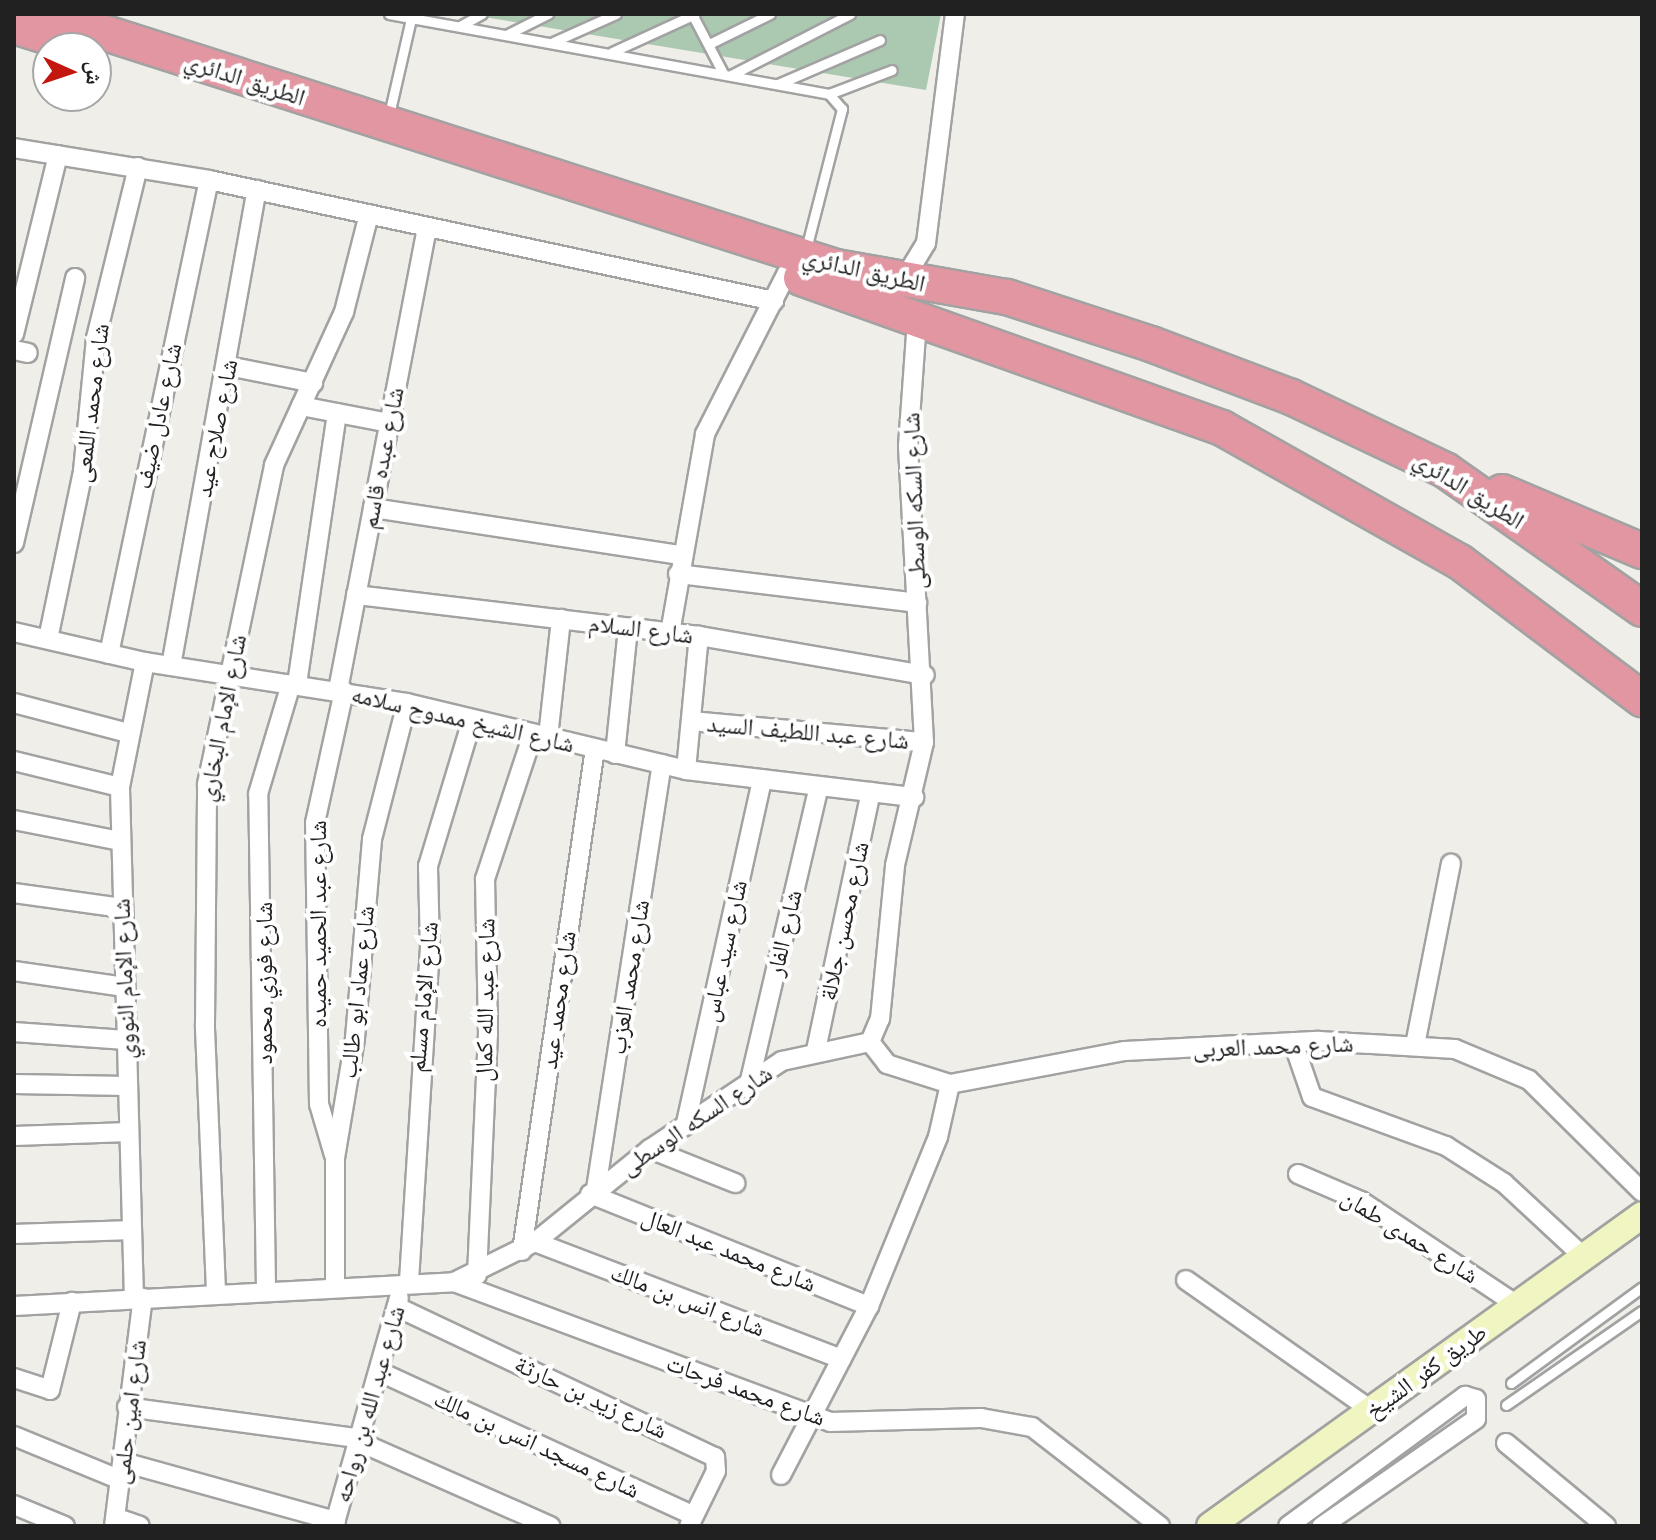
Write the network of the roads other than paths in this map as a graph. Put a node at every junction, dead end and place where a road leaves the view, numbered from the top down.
1 (46, 14) edge
2 (389, 14) edge
3 (482, 14) edge
4 (548, 14) edge
5 (616, 14) edge
6 (693, 14) edge
7 (770, 14) edge
8 (850, 14) edge
9 (955, 14) edge
10 (413, 16) edge
11 (14, 26) edge
12 (460, 26) junction
13 (33, 32) edge
14 (508, 34) junction
15 (880, 40) dead end
16 (553, 42) junction
17 (709, 44) junction
18 (612, 52) junction
19 (112, 56) edge
20 (892, 70) dead end
21 (727, 74) junction
22 (778, 84) junction
23 (829, 94) junction
24 (387, 124) junction
25 (14, 148) edge
26 (58, 155) junction
27 (138, 167) junction
28 (209, 180) junction
29 (257, 190) junction
30 (369, 214) junction
31 (427, 227) junction
32 (705, 237) junction
33 (789, 277) junction
34 (75, 278) dead end
35 (903, 281) junction
36 (1007, 297) junction
37 (917, 319) junction
38 (14, 334) edge
39 (987, 343) junction
40 (228, 366) junction
41 (313, 383) junction
42 (301, 406) junction
43 (337, 413) junction
44 (389, 423) junction
45 (1445, 470) junction
46 (373, 508) junction
47 (14, 543) edge
48 (1642, 551) edge
49 (681, 555) junction
50 (678, 574) junction
51 (356, 595) junction
52 (917, 603) junction
53 (1642, 609) edge
54 (561, 619) junction
55 (628, 628) junction
56 (14, 632) edge
57 (670, 633) junction
58 (699, 636) junction
59 (48, 639) junction
60 (109, 654) junction
61 (145, 662) junction
62 (171, 666) junction
63 (231, 675) junction
64 (925, 675) junction
65 (294, 684) junction
66 (341, 691) junction
67 (1642, 699) edge
68 (14, 703) edge
69 (407, 703) junction
70 (472, 720) junction
71 (691, 721) junction
72 (128, 733) junction
73 (541, 735) junction
74 (924, 742) junction
75 (595, 749) junction
76 (615, 754) junction
77 (14, 761) edge
78 (662, 764) junction
79 (686, 770) junction
80 (762, 779) junction
81 (819, 786) junction
82 (120, 787) junction
83 (871, 792) junction
84 (914, 797) junction
85 (14, 820) edge
86 (120, 841) junction
87 (1451, 864) dead end
88 (14, 893) edge
89 (122, 908) junction
90 (14, 971) edge
91 (125, 987) junction
92 (14, 1032) edge
93 (126, 1040) junction
94 (870, 1042) junction
95 (1293, 1042) junction
96 (1415, 1045) junction
97 (816, 1050) junction
98 (750, 1080) junction
99 (14, 1084) edge
100 (950, 1084) junction
101 (128, 1086) junction
102 (686, 1123) junction
103 (129, 1132) junction
104 (14, 1136) edge
105 (650, 1149) junction
106 (335, 1158) junction
107 (1298, 1174) dead end
108 (735, 1183) dead end
109 (593, 1192) junction
110 (1642, 1192) edge
111 (1642, 1215) edge
112 (132, 1230) junction
113 (14, 1234) edge
114 (1642, 1234) edge
115 (528, 1246) junction
116 (1584, 1257) junction
117 (477, 1275) junction
118 (1186, 1280) dead end
119 (406, 1281) junction
120 (454, 1282) junction
121 (335, 1284) junction
122 (266, 1287) junction
123 (1642, 1287) edge
124 (216, 1291) junction
125 (139, 1298) junction
126 (72, 1302) junction
127 (1517, 1305) junction
128 (14, 1306) edge
129 (869, 1306) junction
130 (397, 1307) junction
131 (1642, 1311) edge
132 (841, 1359) junction
133 (380, 1372) junction
134 (14, 1378) edge
135 (1511, 1383) dead end
136 (1506, 1405) dead end
137 (1386, 1406) junction
138 (127, 1407) junction
139 (811, 1416) junction
140 (14, 1436) edge
141 (363, 1441) junction
142 (1506, 1443) dead end
143 (122, 1471) junction
144 (781, 1475) dead end
145 (14, 1505) edge
146 (692, 1521) edge
147 (116, 1522) edge
148 (335, 1524) edge
149 (65, 1526) edge
150 (140, 1526) edge
151 (550, 1526) edge
152 (1160, 1526) edge
153 (1210, 1526) edge
154 (1239, 1526) edge
155 (1288, 1526) edge
156 (1322, 1526) edge
157 (1606, 1526) edge

1 - 24 highway, الطريق الدائري
2 - 10 lane
3 - 12 lane
4 - 14 lane
5 - 16 lane
6 - 17 lane
6 - 18 lane
7 - 17 lane
8 - 21 lane
9 - 35 street
10 - 12 lane
10 - 24 lane
11 - 13 highway
12 - 14 lane
14 - 16 lane
15 - 22 lane
16 - 18 lane
17 - 21 lane
18 - 21 lane
19 - 32 highway, الطريق الدائري
20 - 23 lane
21 - 22 lane
22 - 23 lane
23 - 33 lane
24 - 32 highway, الطريق الدائري
25 - 26 street
26 - 27 street
26 - 38 street
27 - 28 street
27 - 59 street, شارع محمد اللمعى
28 - 29 street
28 - 60 street, شارع عادل ضيف
29 - 30 street
29 - 40 street, شارع صلاح عيد
30 - 31 street
30 - 41 street, شارع الإمام البخاري
31 - 33 street
31 - 44 street, شارع عبده قاسم
32 - 33 highway, الطريق الدائري
33 - 35 highway, الطريق الدائري
33 - 37 highway, الطريق الدائري
33 - 49 street
34 - 47 street
35 - 36 highway, الطريق الدائري
36 - 39 highway
36 - 45 highway, الطريق الدائري
37 - 39 highway, الطريق الدائري
37 - 52 street, شارع السكه الوسطى
39 - 67 highway, الطريق الدائري
40 - 41 street
40 - 62 street, شارع صلاح عيد
41 - 42 street, شارع الإمام البخاري
42 - 43 street
42 - 63 street, شارع الإمام البخاري
43 - 44 street
43 - 65 street, شارع فوزي محمود
44 - 46 street, شارع عبده قاسم
45 - 48 highway
45 - 53 highway, الطريق الدائري
46 - 49 street
46 - 51 street, شارع عبده قاسم
49 - 50 street
50 - 52 street
50 - 57 street
51 - 54 street, شارع السلام
51 - 66 street, شارع عبده قاسم
52 - 64 street, شارع السكه الوسطى
54 - 55 street, شارع السلام
54 - 73 street, شارع عبد الله كمال
55 - 57 street, شارع السلام
55 - 76 street
56 - 59 street, شارع الشيخ ممدوح سلامه
57 - 58 street, شارع السلام
58 - 64 street, شارع السلام
58 - 71 street
59 - 60 street, شارع الشيخ ممدوح سلامه
60 - 61 street, شارع الشيخ ممدوح سلامه
61 - 62 street, شارع الشيخ ممدوح سلامه
61 - 72 street, شارع الإمام النووي
62 - 63 street, شارع الشيخ ممدوح سلامه
63 - 65 street, شارع الشيخ ممدوح سلامه
63 - 124 street, شارع الإمام البخاري
64 - 74 street, شارع السكه الوسطى
65 - 66 street, شارع الشيخ ممدوح سلامه
65 - 122 street, شارع فوزي محمود
66 - 69 street, شارع الشيخ ممدوح سلامه
66 - 106 street, شارع عبد الحميد حميده
68 - 72 street
69 - 70 street, شارع الشيخ ممدوح سلامه
69 - 106 street, شارع عماد ابو طالب
70 - 73 street, شارع الشيخ ممدوح سلامه
70 - 119 street, شارع الإمام مسلم
71 - 74 street, شارع عبد اللطيف السيد
71 - 79 street
72 - 82 street, شارع الإمام النووي
73 - 75 street, شارع الشيخ ممدوح سلامه
73 - 117 street, شارع عبد الله كمال
74 - 84 street, شارع السكه الوسطى
75 - 76 street, شارع الشيخ ممدوح سلامه
75 - 115 street, شارع محمد عيد
76 - 78 street, شارع الشيخ ممدوح سلامه
77 - 82 street
78 - 79 street, شارع الشيخ ممدوح سلامه
78 - 109 street, شارع محمد العزب
79 - 80 street, شارع الشيخ ممدوح سلامه
80 - 81 street, شارع الشيخ ممدوح سلامه
80 - 102 street, شارع سيد عباس
81 - 83 street, شارع الشيخ ممدوح سلامه
81 - 98 street, شارع الفار
82 - 86 street, شارع الإمام النووي
83 - 84 street, شارع الشيخ ممدوح سلامه
83 - 97 street, شارع محسن جلالة
84 - 94 street, شارع السكه الوسطى
85 - 86 street
86 - 89 street, شارع الإمام النووي
87 - 96 street
88 - 89 street
89 - 91 street, شارع الإمام النووي
90 - 91 street
91 - 93 street, شارع الإمام النووي
92 - 93 street
93 - 101 street, شارع الإمام النووي
94 - 97 street, شارع السكه الوسطى
94 - 100 street, شارع محمد العربى
95 - 96 street, شارع محمد العربى
95 - 100 street, شارع محمد العربى
95 - 116 street
96 - 110 street, شارع محمد العربى
97 - 98 street, شارع السكه الوسطى
98 - 102 street, شارع السكه الوسطى
99 - 101 street
100 - 129 street
101 - 103 street, شارع الإمام النووي
102 - 105 street, شارع السكه الوسطى
103 - 104 street
103 - 112 street, شارع الإمام النووي
105 - 108 street
105 - 109 street, شارع السكه الوسطى
106 - 121 street, شارع عماد ابو طالب
107 - 127 street, شارع حمدى طمان
109 - 115 street, شارع السكه الوسطى
109 - 129 street, شارع محمد عبد العال
111 - 116 street, طريق كفر الشيخ
112 - 113 street
112 - 125 street, شارع الإمام النووي
114 - 137 street, طريق كفر الشيخ
115 - 117 street, شارع السكه الوسطى
115 - 132 street, شارع انس بن مالك
116 - 127 street, طريق كفر الشيخ
117 - 120 street, شارع السكه الوسطى
118 - 137 street
119 - 120 street, شارع السكه الوسطى
119 - 121 street, شارع السكه الوسطى
119 - 130 street, شارع عبد الله بن رواحه
120 - 139 street, شارع محمد فرحات
121 - 122 street, شارع السكه الوسطى
122 - 124 street, شارع السكه الوسطى
123 - 135 lane
124 - 125 street, شارع السكه الوسطى
125 - 126 street, شارع السكه الوسطى
125 - 138 street, شارع امين حلمى
126 - 128 street, شارع السكه الوسطى
126 - 134 street
127 - 137 street, طريق كفر الشيخ
129 - 132 street
130 - 133 street, شارع عبد الله بن رواحه
130 - 146 street, شارع زيد بن حارثة
131 - 136 lane
132 - 139 street
133 - 141 street, شارع عبد الله بن رواحه
133 - 146 street, شارع مسجد انس بن مالك
137 - 153 street, طريق كفر الشيخ
137 - 154 street, طريق كفر الشيخ
138 - 141 street
138 - 143 street, شارع امين حلمى
139 - 144 street
139 - 152 street, شارع محمد فرحات
140 - 143 street
141 - 148 street, شارع عبد الله بن رواحه
141 - 151 street
142 - 157 street
143 - 147 street, شارع امين حلمى
143 - 148 street
145 - 149 street
147 - 150 street
155 - 156 street

